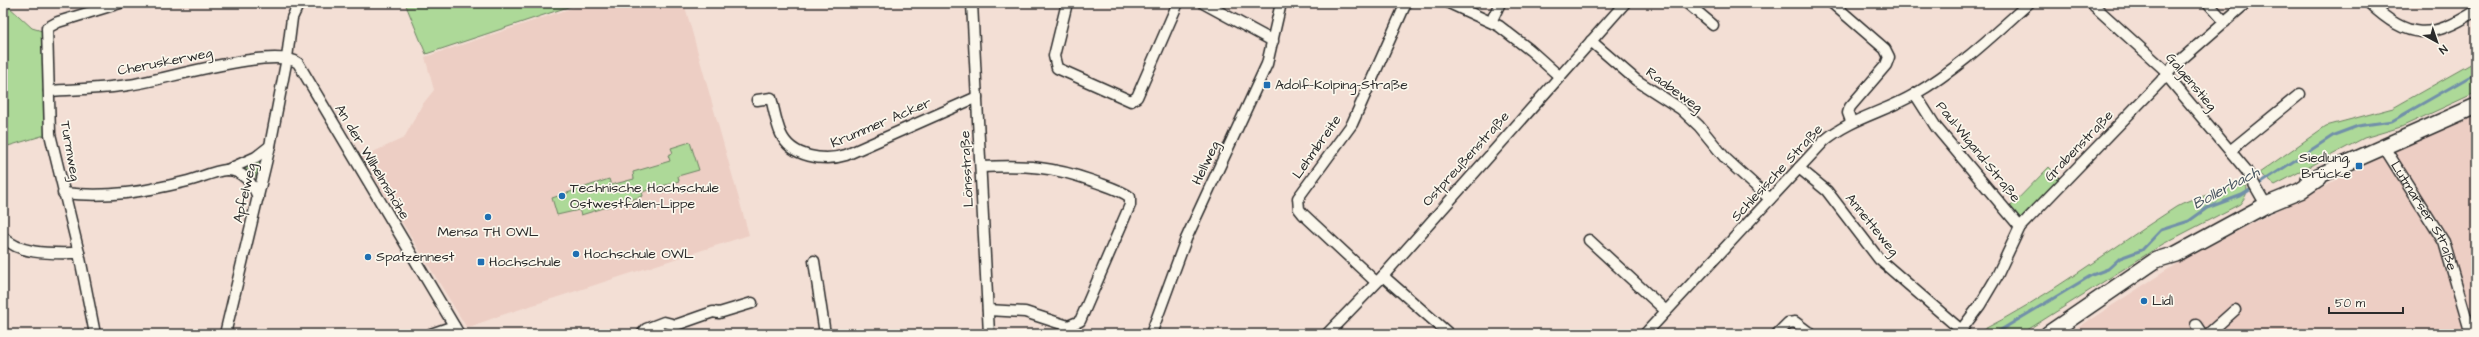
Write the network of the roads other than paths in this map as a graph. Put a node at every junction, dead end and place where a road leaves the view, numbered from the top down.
1 (120, 3) edge
2 (299, 3) edge
3 (972, 3) edge
4 (1067, 3) edge
5 (1178, 3) edge
6 (1203, 3) edge
7 (1281, 3) edge
8 (1406, 3) edge
9 (1449, 3) edge
10 (1500, 3) edge
11 (1625, 3) edge
12 (1687, 3) edge
13 (1832, 3) edge
14 (2029, 3) edge
15 (2091, 3) edge
16 (2208, 3) edge
17 (2246, 3) edge
18 (2368, 3) edge
19 (2476, 11) edge
20 (1492, 20) junction
21 (2225, 22) junction
22 (1713, 25) dead end
23 (1273, 41) junction
24 (1591, 41) junction
25 (287, 58) junction
26 (2167, 72) junction
27 (1559, 76) junction
28 (49, 91) junction
29 (1915, 94) junction
30 (2300, 94) dead end
31 (977, 97) junction
32 (757, 100) dead end
33 (2476, 106) edge
34 (1851, 121) junction
35 (270, 146) junction
36 (2384, 148) junction
37 (2230, 151) junction
38 (981, 167) junction
39 (1799, 168) junction
40 (227, 170) junction
41 (64, 193) junction
42 (258, 198) junction
43 (1770, 199) junction
44 (2263, 200) junction
45 (2020, 227) junction
46 (3, 237) edge
47 (1588, 240) dead end
48 (79, 253) junction
49 (814, 261) dead end
50 (1379, 279) junction
51 (752, 303) dead end
52 (988, 310) junction
53 (2235, 310) dead end
54 (1666, 311) junction
55 (2196, 325) dead end
56 (457, 330) edge
57 (1959, 332) edge
58 (95, 334) edge
59 (225, 334) edge
60 (431, 334) edge
61 (642, 334) edge
62 (825, 334) edge
63 (989, 334) edge
64 (1151, 334) edge
65 (1327, 334) edge
66 (1449, 334) edge
67 (1645, 334) edge
68 (1777, 334) edge
69 (1811, 334) edge
70 (2048, 334) edge
71 (2202, 334) edge
72 (2208, 334) edge
73 (2471, 334) edge

1 - 28 street, Turmweg
2 - 25 street
3 - 31 street, Lönsstraße
4 - 5 street
6 - 23 street
7 - 23 street, Hellweg
8 - 50 street, Lehmbreite
9 - 20 street
10 - 20 street
11 - 24 street, Ostpreußenstraße
12 - 22 street
13 - 34 street
14 - 29 street, Schlesische Straße
15 - 26 street, Galgenstieg
16 - 21 street
17 - 21 street, Grabenstraße
18 - 19 street
20 - 27 street
21 - 26 street, Grabenstraße
23 - 64 street, Hellweg
24 - 27 street, Ostpreußenstraße
24 - 43 street, Raabeweg
25 - 28 street, Cheruskerweg
25 - 35 street, Apfelweg
25 - 56 street, An der Wilhelmshöhe
26 - 37 street, Galgenstieg
26 - 45 street, Grabenstraße
27 - 50 street, Ostpreußenstraße
28 - 41 street, Turmweg
29 - 34 street, Schlesische Straße
29 - 45 street, Paul-Wigand-Straße
30 - 37 street
31 - 32 street, Krummer Acker
31 - 38 street, Lönsstraße
33 - 36 main road, Lütmarser Straße
34 - 39 street, Schlesische Straße
35 - 40 street
35 - 42 street, Apfelweg
36 - 44 main road, Lütmarser Straße
36 - 73 street, Lütmarser Straße
37 - 44 street, Galgenstieg
38 - 52 street, Lönsstraße
38 - 52 street
39 - 43 street, Schlesische Straße
39 - 57 street, Annetteweg
40 - 41 street
40 - 42 street
41 - 48 street, Turmweg
42 - 59 street, Apfelweg
43 - 54 street, Schlesische Straße
44 - 70 main road, Lütmarser Straße
45 - 57 street, Grabenstraße
46 - 48 street
47 - 54 street
48 - 58 street, Turmweg
49 - 62 street
50 - 65 street, Ostpreußenstraße
50 - 66 street
51 - 61 street
52 - 63 street, Lönsstraße
53 - 72 street
54 - 67 street, Schlesische Straße
55 - 71 street
56 - 60 street
68 - 69 street

